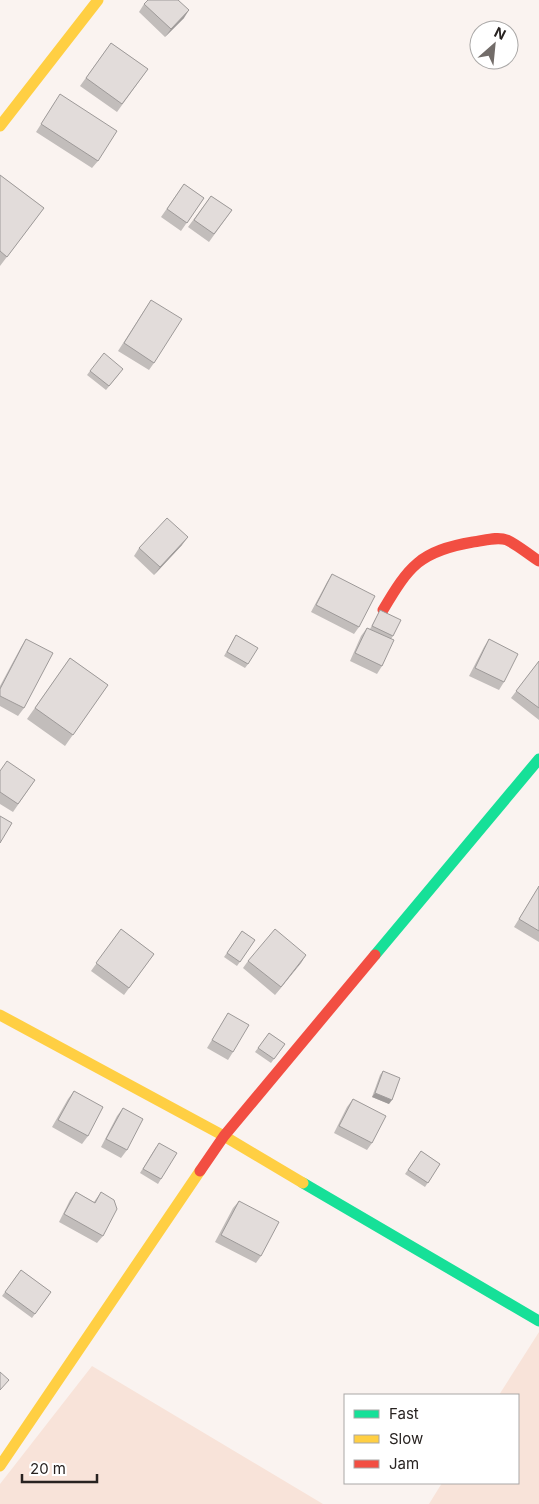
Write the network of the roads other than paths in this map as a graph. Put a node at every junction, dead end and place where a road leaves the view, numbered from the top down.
1 (98, 0) edge
2 (0, 126) edge
3 (539, 561) edge
4 (383, 610) edge
5 (539, 759) edge
6 (0, 1016) edge
7 (224, 1136) junction
8 (539, 1321) edge
9 (0, 1466) edge

1 - 2 street
3 - 4 street
5 - 7 street
6 - 7 street
7 - 8 street
7 - 9 street

